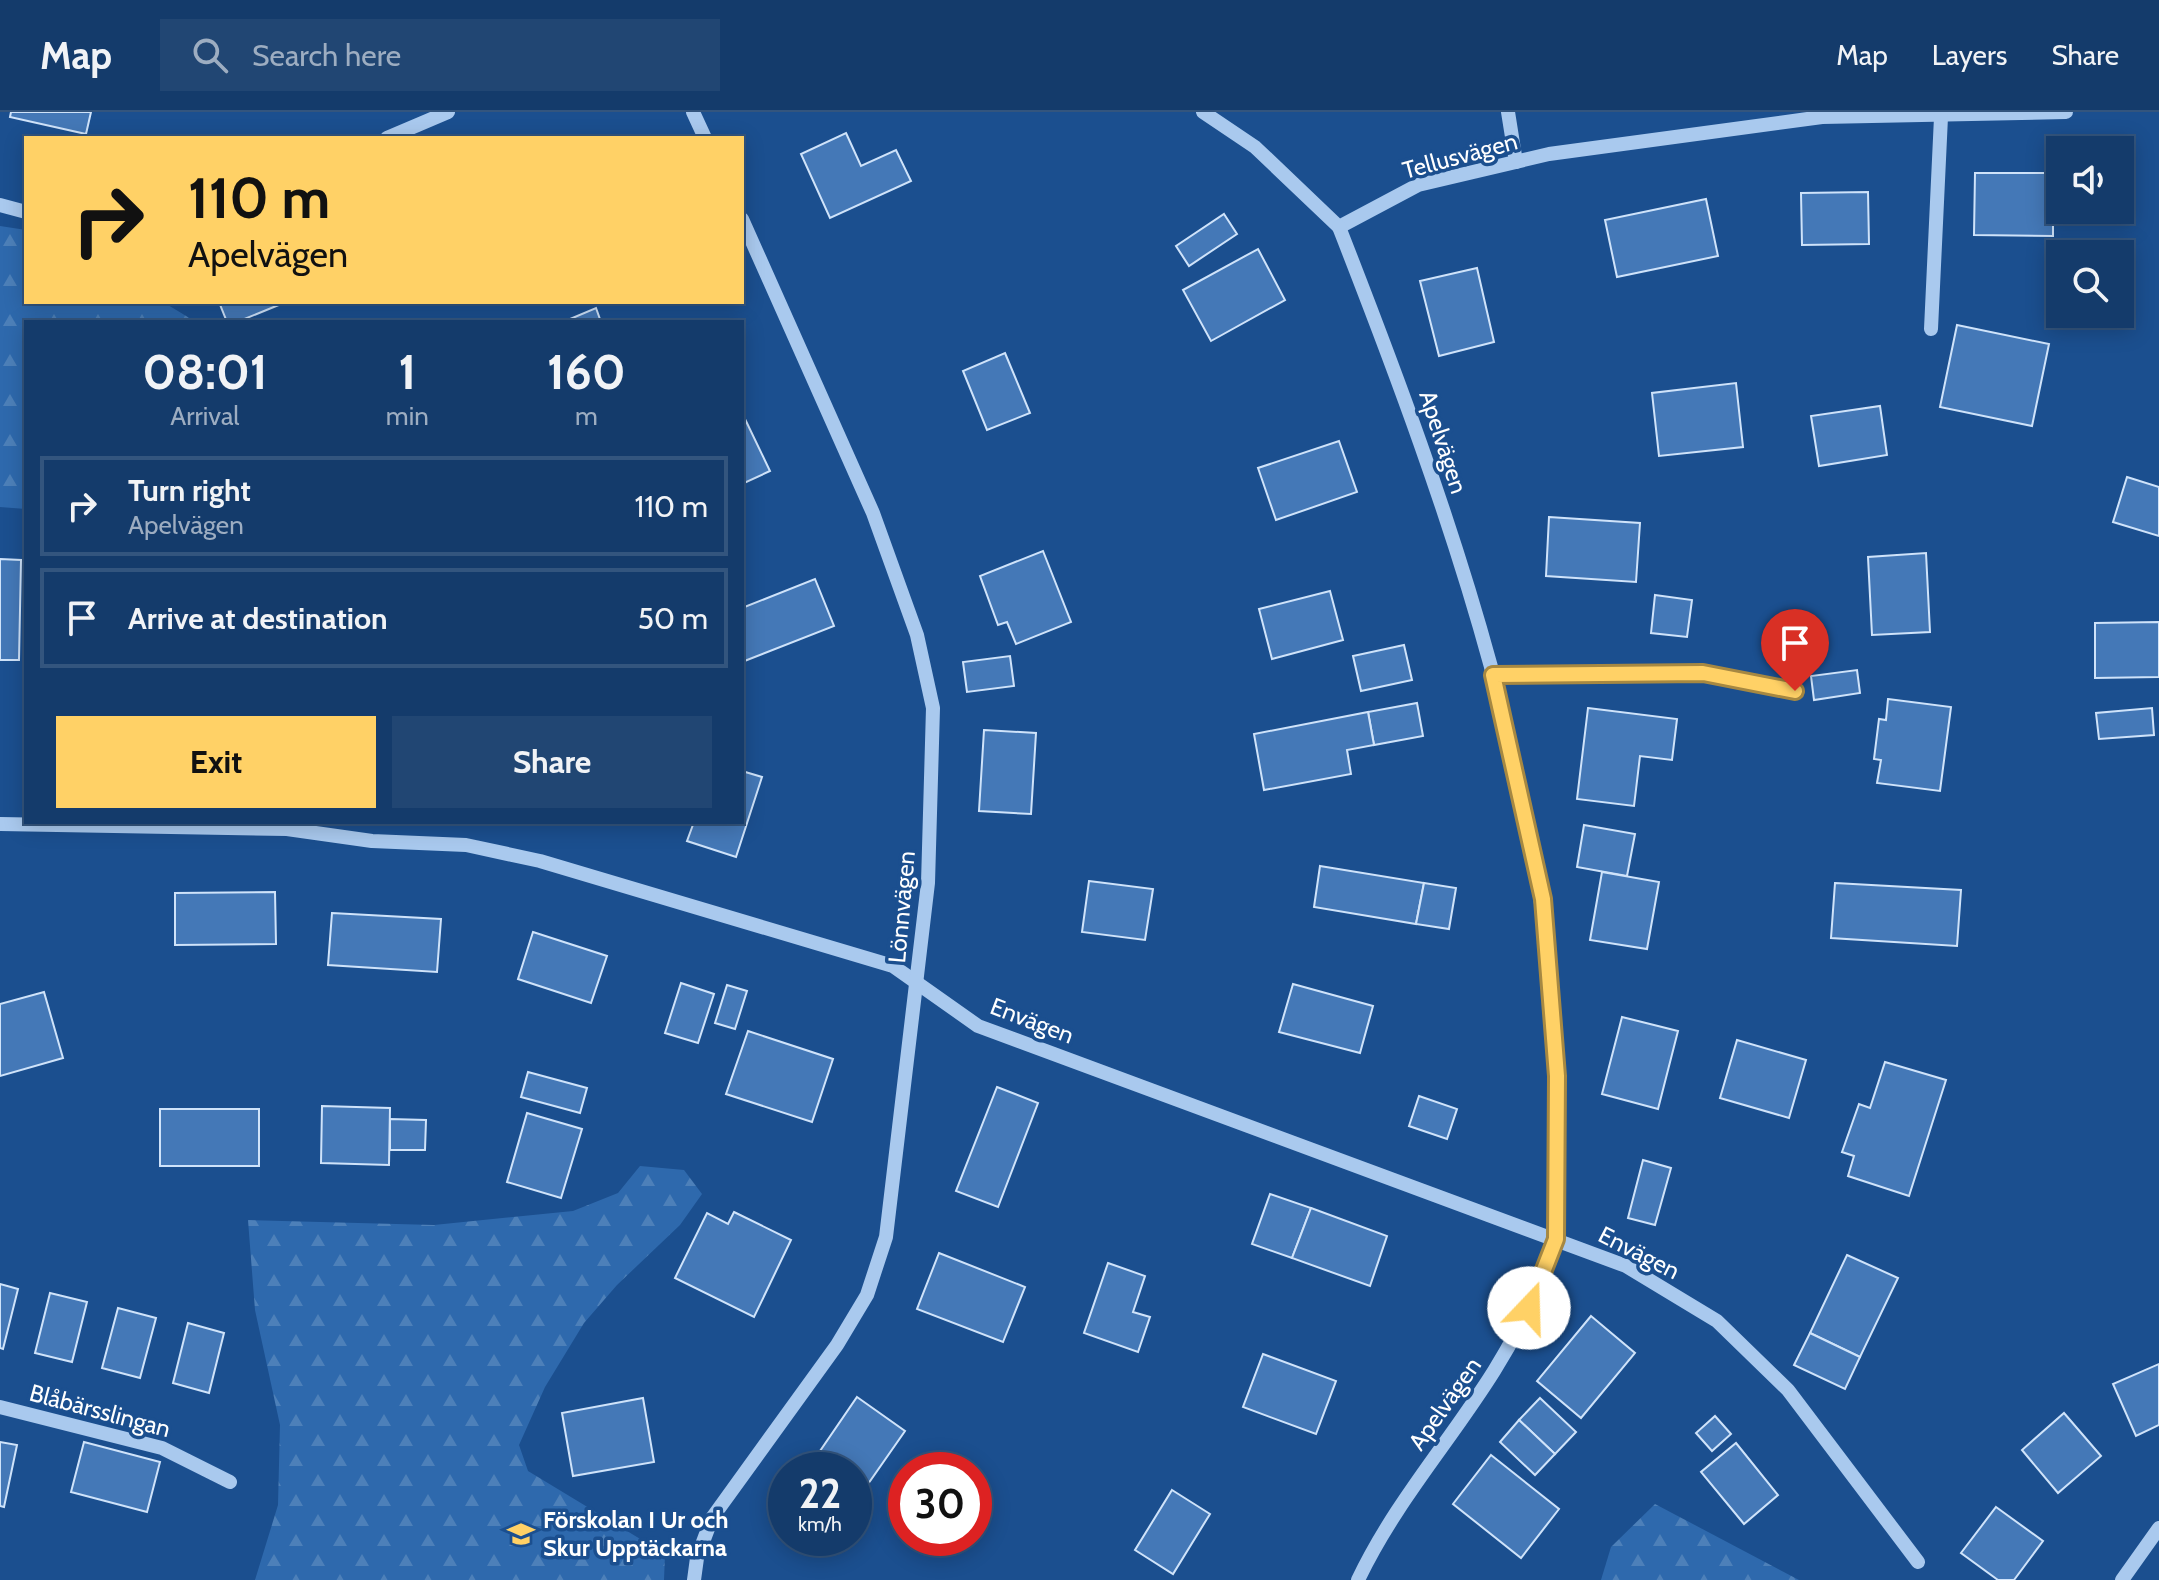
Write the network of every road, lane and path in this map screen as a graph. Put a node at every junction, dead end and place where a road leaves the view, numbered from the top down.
1 (448, 112) edge
2 (693, 112) edge
3 (1203, 112) edge
4 (1508, 112) edge
5 (2066, 112) edge
6 (1872, 114) edge
7 (1941, 117) junction
8 (392, 136) edge
9 (704, 136) edge
10 (1516, 162) junction
11 (0, 205) edge
12 (24, 211) edge
13 (744, 223) edge
14 (1339, 227) junction
15 (1931, 329) dead end
16 (1493, 675) junction
17 (1795, 691) dead end
18 (0, 824) edge
19 (917, 984) junction
20 (1556, 1239) junction
21 (0, 1407) edge
22 (230, 1482) dead end
23 (2159, 1528) edge
24 (1918, 1562) dead end
25 (694, 1580) edge
26 (1358, 1580) edge
27 (2122, 1580) edge

1 - 8 street
2 - 9 street
3 - 14 street
4 - 10 street
5 - 7 street, Tellusvägen
6 - 7 street, Tellusvägen
6 - 10 street, Tellusvägen
7 - 15 street
10 - 14 street, Tellusvägen
11 - 12 street
13 - 19 street, Lönnvägen
14 - 16 street, Apelvägen
16 - 17 street
16 - 20 street, Apelvägen
18 - 19 street, Envägen
19 - 20 street, Envägen
19 - 25 street, Lönnvägen
20 - 24 street, Envägen
20 - 26 street, Apelvägen
21 - 22 street, Blåbärsslingan
23 - 27 street

